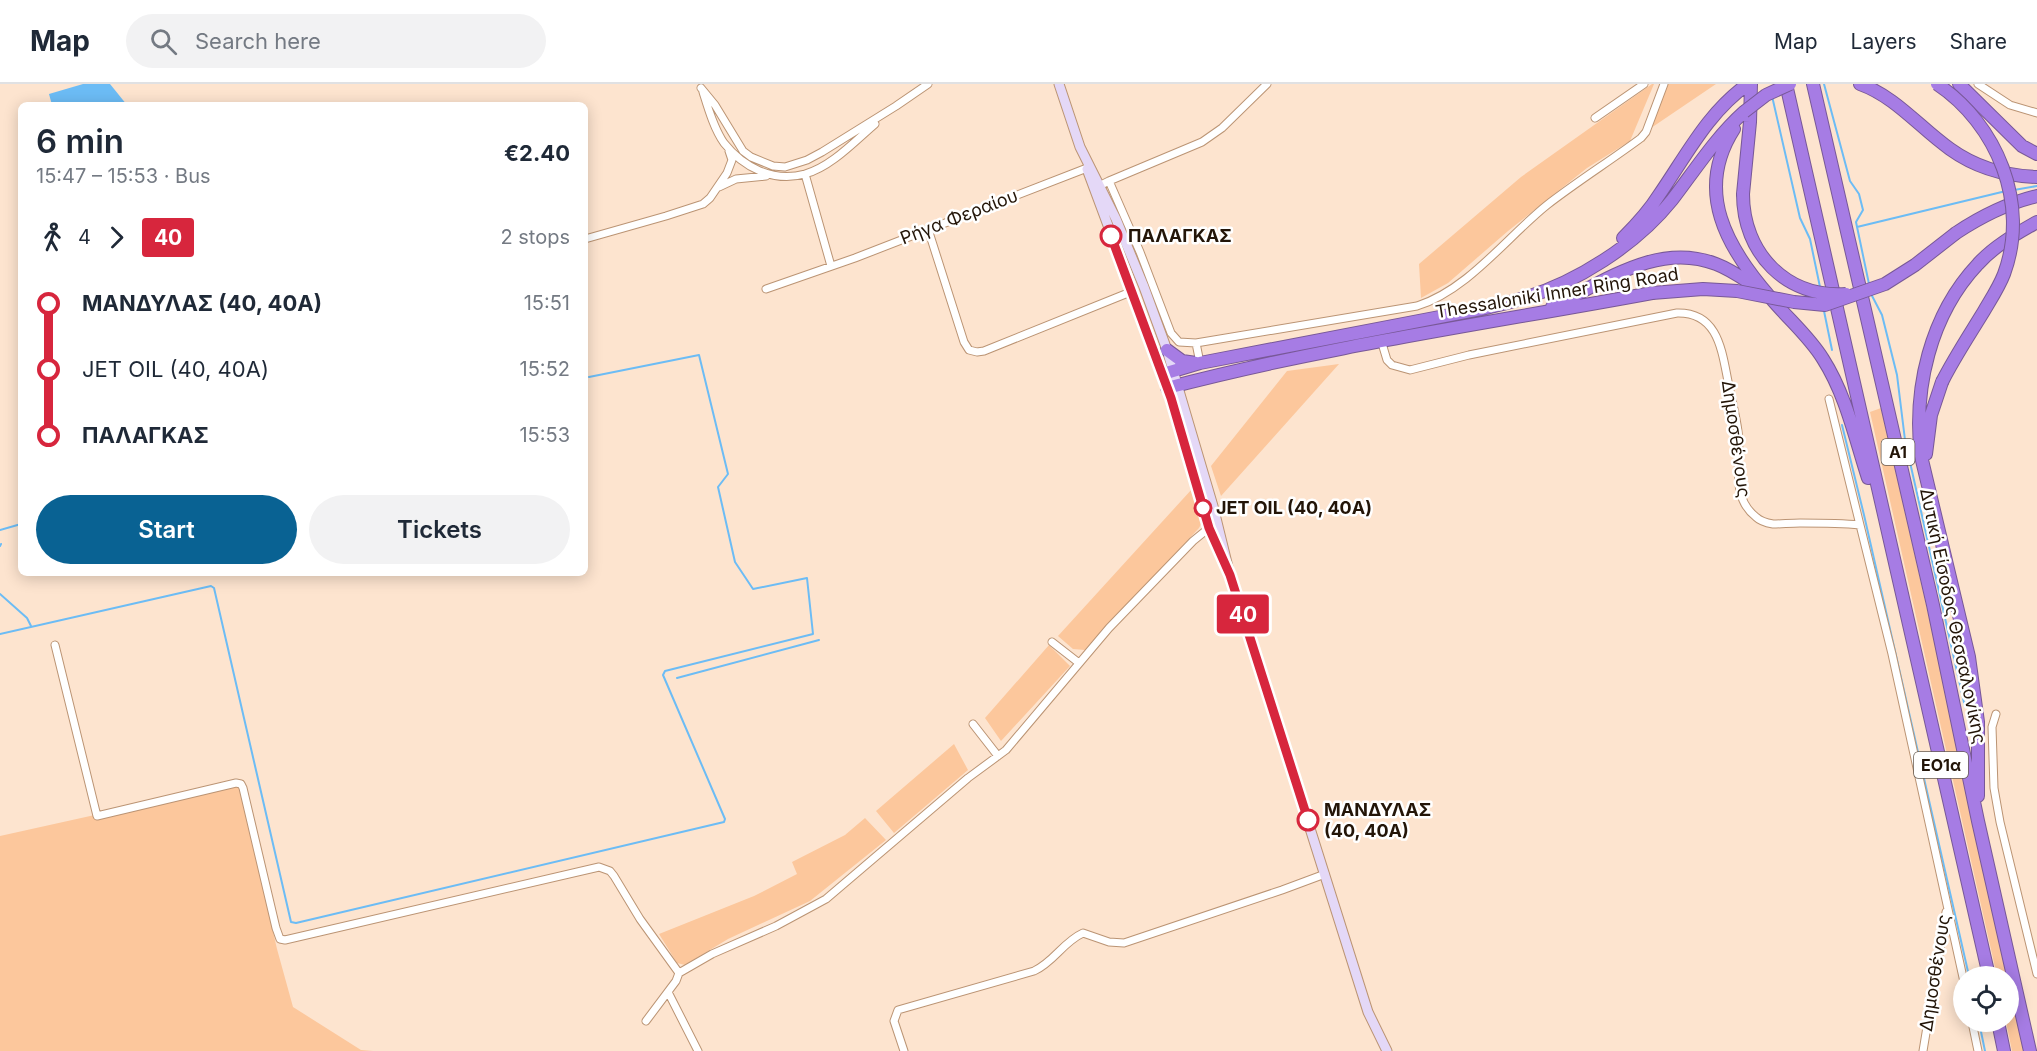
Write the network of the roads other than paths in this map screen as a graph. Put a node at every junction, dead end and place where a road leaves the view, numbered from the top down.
1 (928, 84) edge
2 (1059, 84) edge
3 (1267, 84) edge
4 (1644, 84) edge
5 (1664, 84) edge
6 (1750, 84) edge
7 (1788, 84) edge
8 (1813, 84) edge
9 (1860, 84) edge
10 (1937, 84) edge
11 (1959, 84) edge
12 (1978, 84) edge
13 (700, 86) edge
14 (896, 106) junction
15 (1744, 112) junction
16 (2037, 113) edge
17 (1595, 118) dead end
18 (723, 142) junction
19 (743, 151) junction
20 (2037, 154) edge
21 (1084, 155) junction
22 (759, 160) junction
23 (744, 162) junction
24 (1087, 168) junction
25 (727, 173) junction
26 (805, 174) junction
27 (773, 176) junction
28 (2037, 177) edge
29 (736, 179) junction
30 (1101, 186) junction
31 (717, 188) junction
32 (2037, 196) edge
33 (2037, 222) edge
34 (928, 229) junction
35 (588, 238) edge
36 (1605, 258) junction
37 (831, 266) junction
38 (766, 289) dead end
39 (1132, 291) junction
40 (1856, 293) junction
41 (1768, 296) junction
42 (1523, 317) junction
43 (1381, 340) junction
44 (1196, 343) junction
45 (1167, 350) junction
46 (1200, 363) junction
47 (1168, 372) junction
48 (1173, 386) junction
49 (1829, 399) dead end
50 (1928, 484) junction
51 (1208, 524) junction
52 (1860, 525) junction
53 (1893, 554) junction
54 (1230, 575) junction
55 (1052, 642) dead end
56 (56, 645) dead end
57 (1080, 663) junction
58 (1996, 714) dead end
59 (973, 724) dead end
60 (998, 756) junction
61 (1978, 821) junction
62 (1325, 874) junction
63 (1947, 907) junction
64 (1960, 966) edge
65 (1987, 966) edge
66 (679, 973) junction
67 (2037, 974) edge
68 (668, 992) junction
69 (646, 1021) dead end
70 (1974, 1032) edge
71 (2000, 1032) edge
72 (698, 1051) edge
73 (904, 1051) edge
74 (1387, 1051) edge
75 (1923, 1051) edge
76 (1978, 1051) edge
77 (2004, 1051) edge
78 (2030, 1051) edge

1 - 14 street
2 - 21 main road
3 - 30 street
4 - 17 street
5 - 44 street
6 - 36 highway
6 - 40 highway, bridge
7 - 15 highway, Thessaloniki Inner Ring Road, bridge
7 - 53 highway, Α1
8 - 61 highway, Δυτική Είσοδος Θεσσαλονίκης / Α1
9 - 28 highway
10 - 50 highway, bridge
11 - 20 highway
12 - 16 street
13 - 18 street
13 - 19 street
14 - 22 street
14 - 26 street
15 - 36 highway, Thessaloniki Inner Ring Road
15 - 41 highway
18 - 23 street
18 - 25 street
19 - 22 street
19 - 23 street
21 - 24 main road
21 - 30 main road
22 - 23 street
23 - 25 street
23 - 27 street
23 - 29 street
24 - 30 main road
24 - 34 street, Ρήγα Φεραίου
25 - 31 street
26 - 27 street
26 - 37 street
27 - 29 street
29 - 31 street
30 - 39 main road
30 - 44 street
30 - 45 main road
31 - 35 street
32 - 40 highway, Thessaloniki Inner Ring Road, bridge
33 - 50 highway
34 - 37 street, Ρήγα Φεραίου
34 - 39 street
36 - 46 highway, Thessaloniki Inner Ring Road
37 - 38 street, Ρήγα Φεραίου
39 - 47 main road
40 - 42 highway, Thessaloniki Inner Ring Road, bridge
41 - 42 highway
41 - 53 highway
42 - 43 highway, Thessaloniki Inner Ring Road
43 - 48 highway, Thessaloniki Inner Ring Road
43 - 52 street, Δημοσθένους
44 - 46 street
45 - 46 highway
45 - 47 main road
46 - 47 highway, Thessaloniki Inner Ring Road
47 - 48 main road
48 - 51 main road
48 - 54 main road
49 - 52 street
50 - 61 highway
51 - 54 main road
51 - 57 street
52 - 63 street, Δημοσθένους
53 - 65 highway, ΕΟ1α
54 - 62 main road
55 - 57 street
56 - 66 street
57 - 60 street
58 - 67 street
59 - 60 street
60 - 66 street
61 - 78 highway, Δυτική Είσοδος Θεσσαλονίκης
62 - 73 street
62 - 74 main road
63 - 64 street
63 - 75 street, Δημοσθένους
66 - 68 street
68 - 69 street
68 - 72 street
70 - 76 street
71 - 77 highway

